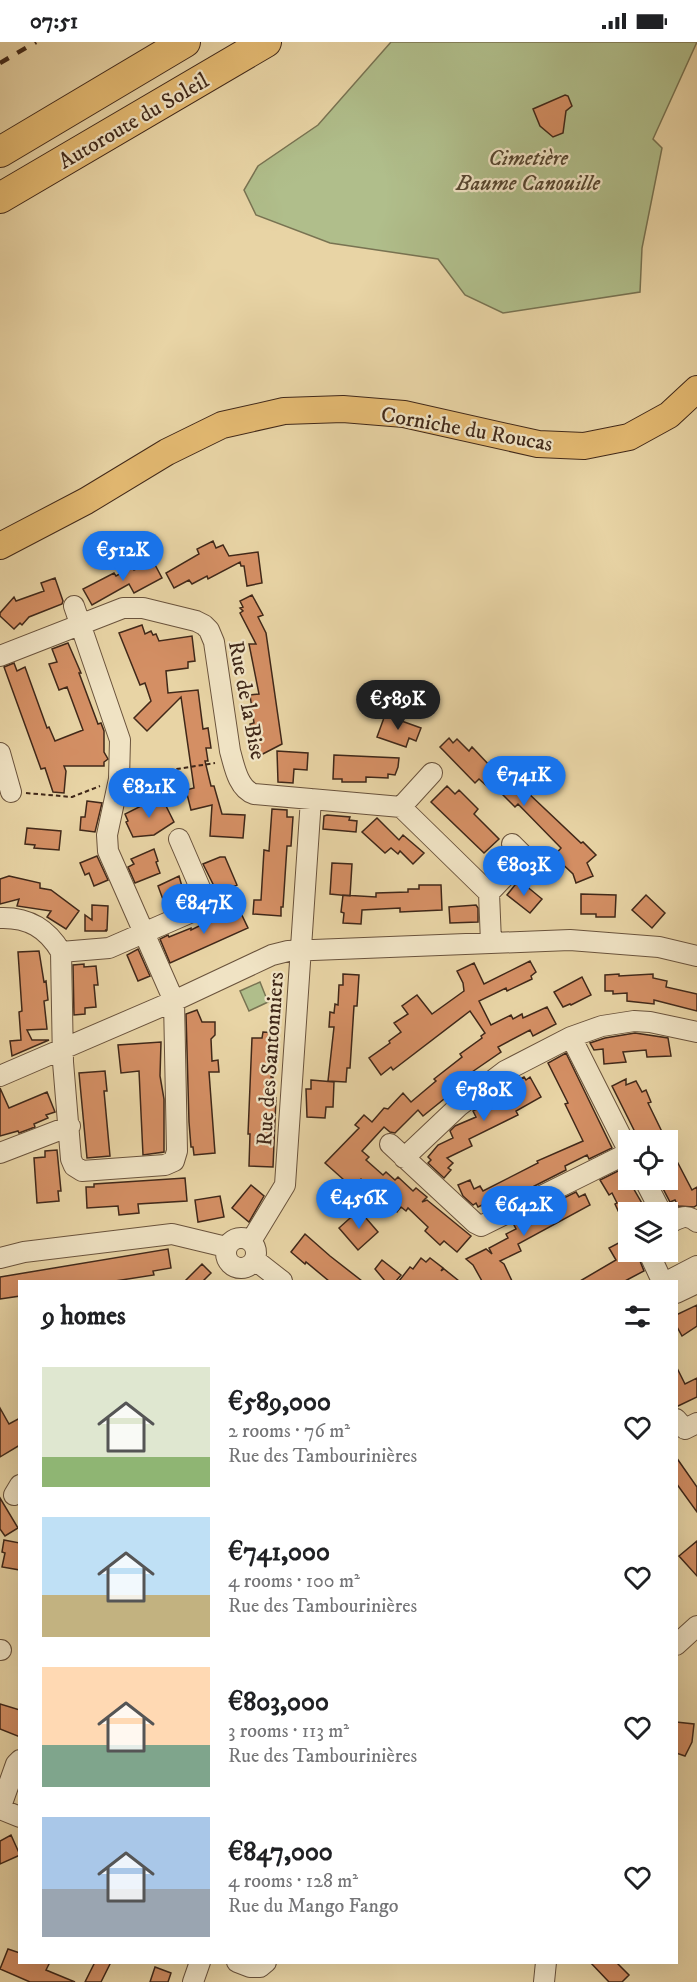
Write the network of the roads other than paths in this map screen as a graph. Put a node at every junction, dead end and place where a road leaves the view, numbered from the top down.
1 (186, 42) edge
2 (266, 42) edge
3 (0, 152) edge
4 (0, 198) edge
5 (697, 389) edge
6 (0, 546) edge
7 (77, 615) junction
8 (0, 656) edge
9 (0, 753) edge
10 (432, 773) dead end
11 (11, 792) road end
12 (311, 799) junction
13 (401, 807) junction
14 (179, 839) dead end
15 (524, 856) dead end
16 (489, 893) junction
17 (0, 918) edge
18 (142, 933) junction
19 (491, 942) junction
20 (299, 951) junction
21 (61, 952) junction
22 (697, 956) edge
23 (174, 1001) junction
24 (697, 1032) edge
25 (571, 1037) junction
26 (62, 1049) junction
27 (0, 1076) edge
28 (70, 1126) junction
29 (618, 1131) edge
30 (390, 1144) dead end
31 (0, 1153) edge
32 (618, 1156) edge
33 (404, 1158) junction
34 (678, 1219) edge
35 (697, 1222) edge
36 (226, 1247) junction
37 (253, 1250) junction
38 (0, 1258) edge
39 (653, 1262) edge
40 (697, 1266) edge
41 (230, 1274) edge
42 (281, 1280) edge
43 (662, 1280) edge
44 (670, 1280) edge
45 (697, 1283) edge
46 (678, 1292) edge
47 (678, 1421) edge
48 (697, 1423) edge
49 (697, 1626) edge
50 (678, 1643) edge
51 (18, 1762) edge
52 (0, 1809) edge
53 (18, 1816) edge
54 (199, 1964) edge
55 (242, 1964) edge
56 (264, 1964) edge
57 (546, 1964) edge
58 (193, 1982) edge
59 (544, 1982) edge

1 - 3 highway, Autoroute du Soleil
2 - 4 highway, Autoroute du Soleil
5 - 6 main road, Corniche du Roucas
7 - 8 street, Rue de la Bise
7 - 12 street, Rue de la Bise
7 - 18 street
9 - 11 street
10 - 13 street
12 - 13 street
12 - 20 street, Rue des Santonniers
13 - 16 street
14 - 18 street
15 - 16 street
16 - 19 street
17 - 21 street
18 - 21 street
18 - 23 street
19 - 20 street
19 - 22 street
20 - 23 street
20 - 37 street, Rue des Santonniers
21 - 26 street
23 - 26 street
23 - 28 street
24 - 25 street
25 - 29 street
25 - 33 street
26 - 27 street
26 - 28 street
28 - 31 street
30 - 33 street
32 - 33 street
34 - 35 street
36 - 37 street
36 - 38 street
36 - 41 street
37 - 41 street
37 - 42 street
39 - 43 street
40 - 44 street
45 - 46 street
47 - 48 street
49 - 50 street
51 - 52 street
52 - 53 street
54 - 58 street
55 - 56 street
57 - 59 street

